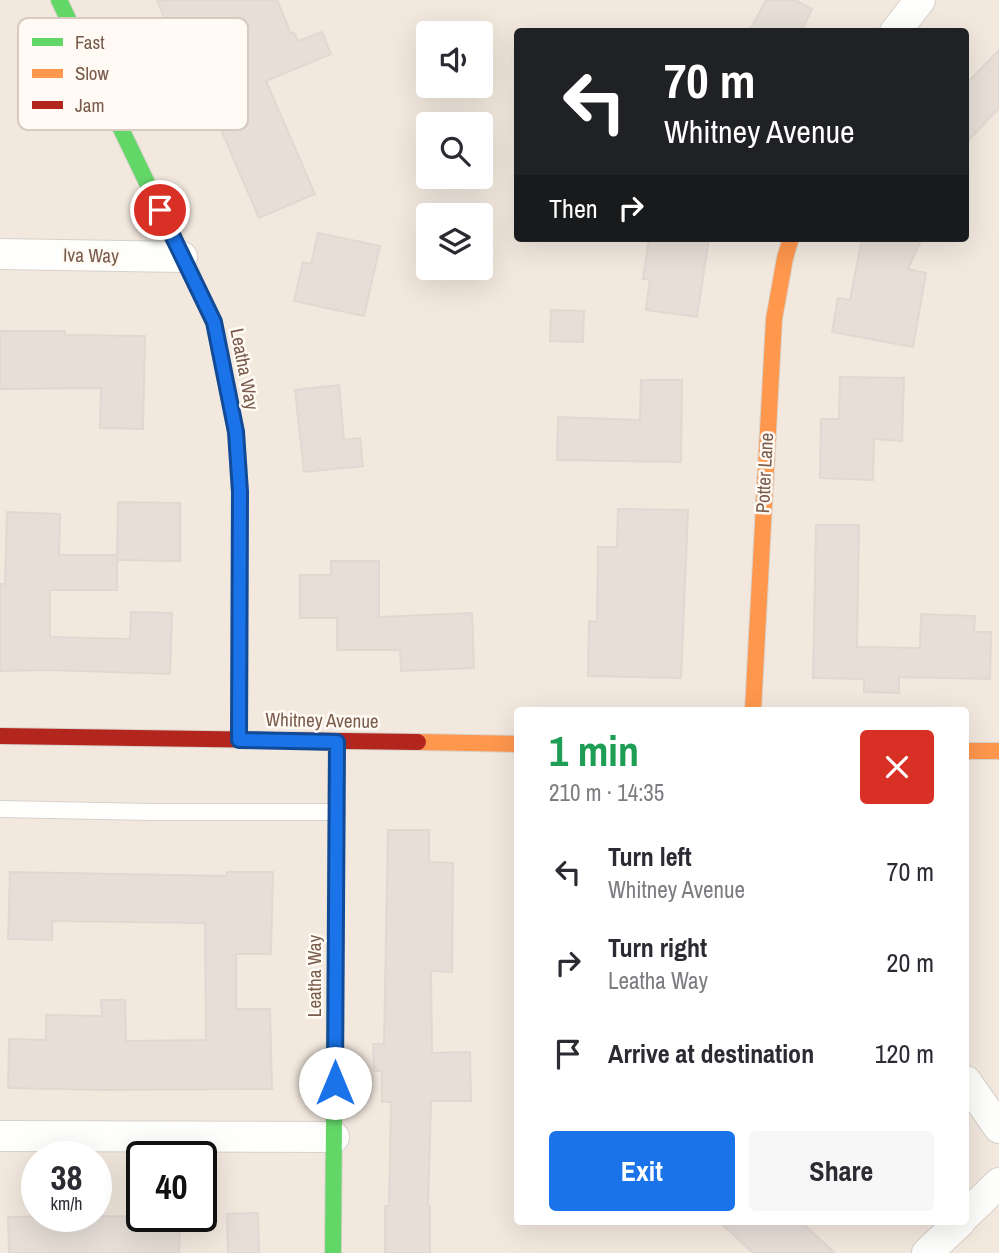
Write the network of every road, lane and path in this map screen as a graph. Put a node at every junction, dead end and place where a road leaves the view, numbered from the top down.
1 (59, 0) edge
2 (920, 0) edge
3 (68, 18) edge
4 (898, 28) edge
5 (121, 130) edge
6 (791, 242) edge
7 (0, 254) edge
8 (182, 257) junction
9 (753, 707) edge
10 (0, 736) edge
11 (239, 740) junction
12 (337, 742) junction
13 (514, 744) edge
14 (969, 751) edge
15 (999, 751) edge
16 (0, 809) edge
17 (337, 812) junction
18 (969, 1086) edge
19 (999, 1128) edge
20 (0, 1136) edge
21 (334, 1137) junction
22 (999, 1183) edge
23 (969, 1213) edge
24 (957, 1225) edge
25 (333, 1253) edge
26 (928, 1253) edge

1 - 3 street, Leatha Way
2 - 4 street
5 - 8 street, Leatha Way
6 - 9 street, Potter Lane
7 - 8 street, Iva Way
8 - 11 street, Leatha Way
10 - 11 street, Whitney Avenue
11 - 12 street, Whitney Avenue
12 - 13 street, Whitney Avenue
12 - 17 street, Leatha Way
14 - 15 street
16 - 17 lane
17 - 21 street, Leatha Way
18 - 19 street
20 - 21 street
21 - 25 street, Leatha Way
22 - 23 street
24 - 26 street

